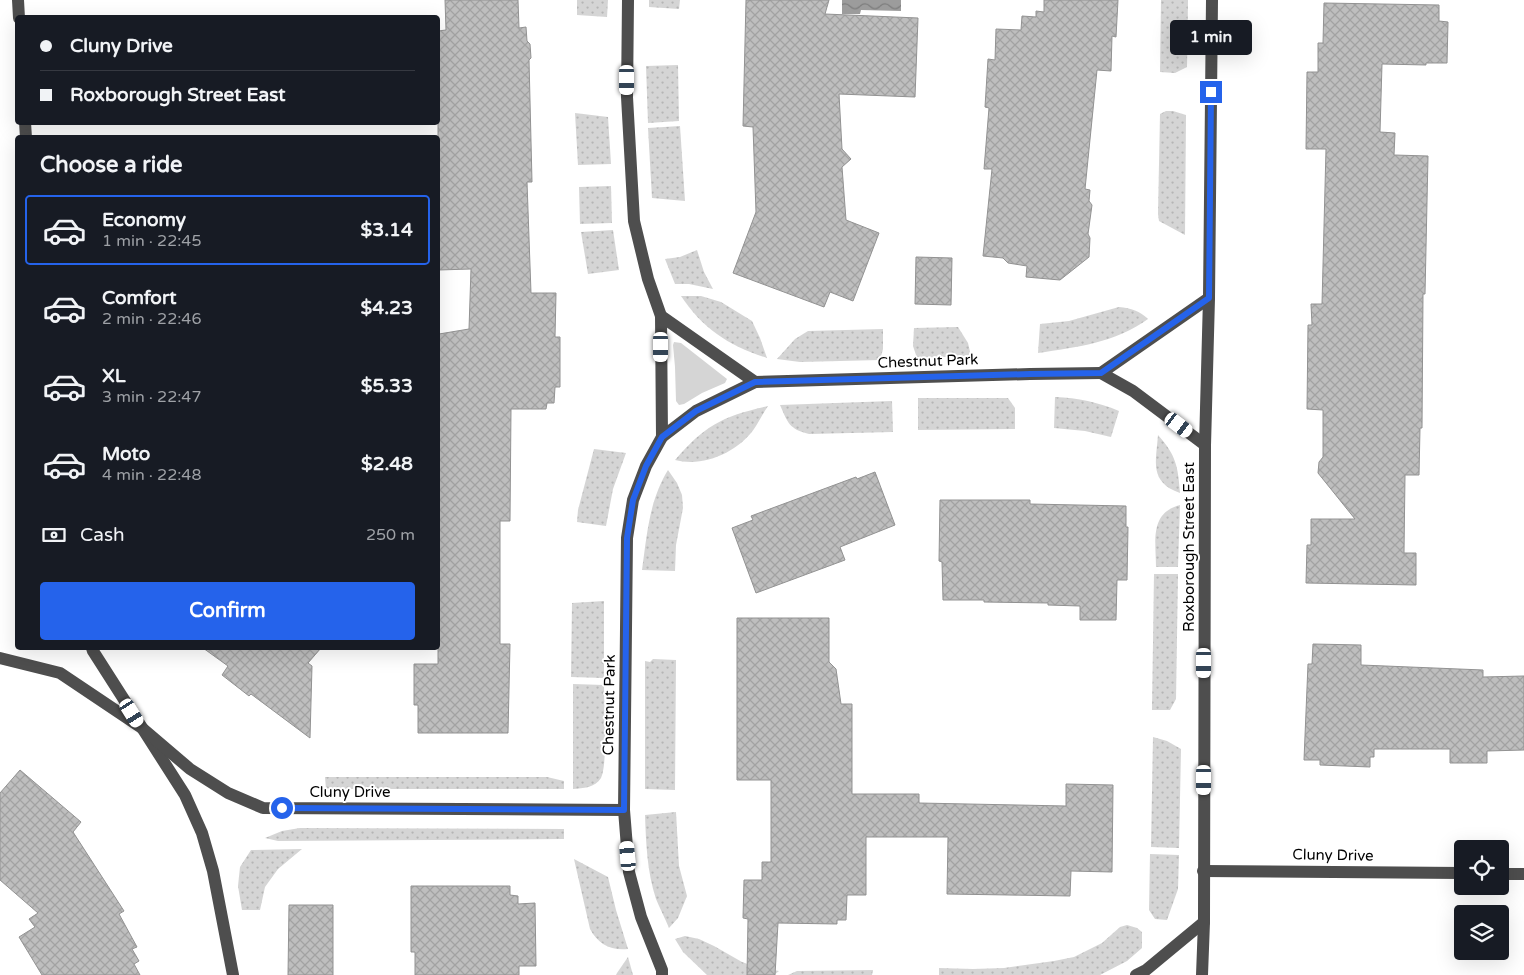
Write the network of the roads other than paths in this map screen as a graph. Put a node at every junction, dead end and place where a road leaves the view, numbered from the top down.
1 (18, 0) edge
2 (628, 0) edge
3 (1212, 0) edge
4 (19, 15) edge
5 (1209, 298) junction
6 (661, 316) junction
7 (1101, 373) junction
8 (755, 382) junction
9 (662, 437) junction
10 (1205, 445) junction
11 (92, 650) edge
12 (0, 658) edge
13 (142, 728) junction
14 (624, 810) junction
15 (1203, 871) junction
16 (1454, 874) edge
17 (1509, 874) edge
18 (1524, 874) edge
19 (1204, 922) junction
20 (665, 973) edge
21 (233, 975) edge
22 (1136, 975) edge
23 (1202, 975) edge

1 - 4 street
2 - 6 street, Chestnut Park
3 - 5 street, Roxborough Street East
5 - 7 street
5 - 10 street, Roxborough Street East
6 - 8 street
6 - 9 street, Chestnut Park
7 - 8 street, Chestnut Park
7 - 10 street
8 - 9 street, Chestnut Park
9 - 14 street, Chestnut Park
10 - 15 street, Roxborough Street East
11 - 13 street
12 - 13 street, Cluny Drive
13 - 14 street, Cluny Drive
13 - 21 street
14 - 20 street, Chestnut Park
15 - 16 street, Cluny Drive
15 - 19 street, Roxborough Street East
17 - 18 street
19 - 22 street
19 - 23 street, Roxborough Street East

